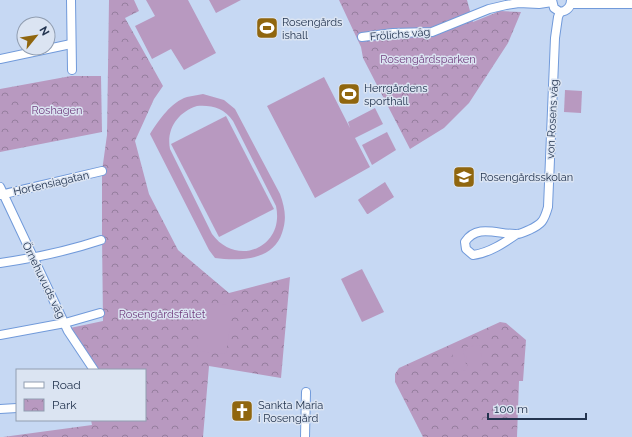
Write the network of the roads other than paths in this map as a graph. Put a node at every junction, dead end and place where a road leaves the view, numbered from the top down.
1 (71, 0) edge
2 (552, 1) edge
3 (571, 2) edge
4 (632, 4) edge
5 (560, 12) junction
6 (362, 37) dead end
7 (71, 44) junction
8 (0, 59) edge
9 (72, 70) dead end
10 (102, 171) dead end
11 (1, 192) edge
12 (517, 234) junction
13 (101, 240) dead end
14 (34, 258) junction
15 (0, 263) edge
16 (100, 313) dead end
17 (65, 323) junction
18 (0, 334) edge
19 (93, 369) edge
20 (306, 392) dead end
21 (16, 408) edge
22 (0, 409) edge
23 (305, 437) edge

1 - 7 street
2 - 5 street
2 - 6 street, Frölichs väg
3 - 4 street
3 - 5 street
5 - 12 street, von Rosens väg
7 - 8 street
7 - 9 street
10 - 11 street, Hortensiagatan
11 - 14 street, Örnehuvuds väg
12 - 12 street, von Rosens väg
13 - 14 street
14 - 15 street
14 - 17 street, Örnehuvuds väg
16 - 17 street
17 - 18 street
17 - 19 street, Örnehuvuds väg
20 - 23 street
21 - 22 street

